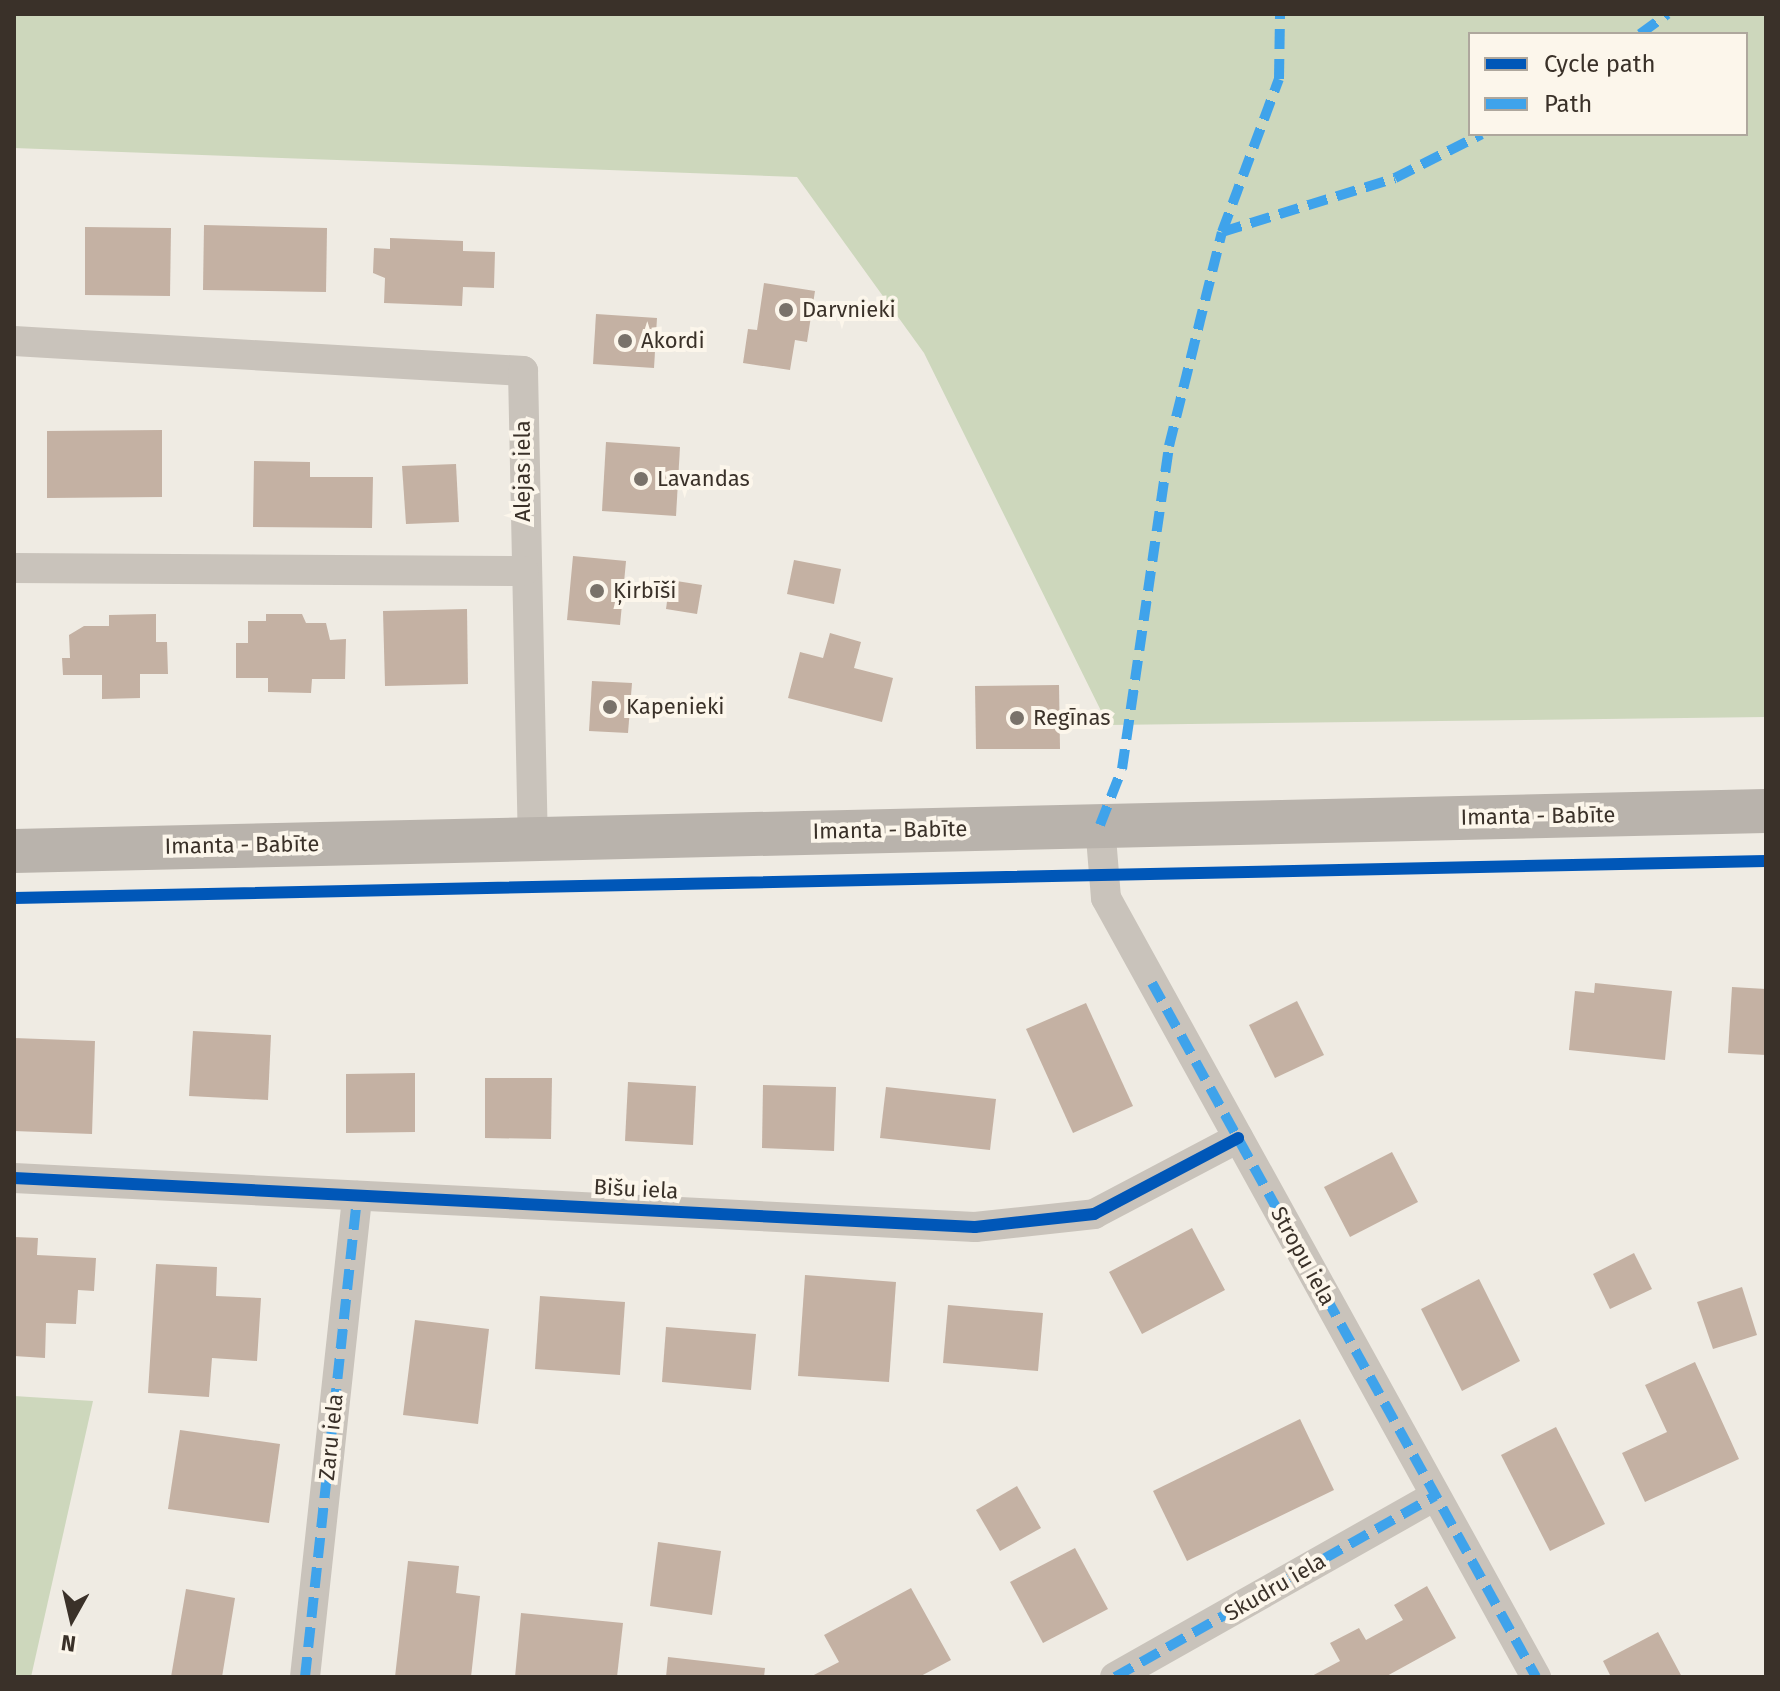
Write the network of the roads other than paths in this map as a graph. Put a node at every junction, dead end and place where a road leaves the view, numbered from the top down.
1 (14, 341) edge
2 (14, 568) edge
3 (524, 571) junction
4 (1766, 811) edge
5 (1100, 825) junction
6 (533, 838) junction
7 (14, 851) edge
8 (1238, 1138) junction
9 (14, 1178) edge
10 (357, 1196) junction
11 (1435, 1496) junction
12 (305, 1677) edge
13 (1115, 1677) edge
14 (1536, 1677) edge

1 - 3 street, Alejas iela
2 - 3 street
3 - 6 street
4 - 5 main road, Imanta - Babīte
5 - 6 main road, Imanta - Babīte
5 - 8 street, Stropu iela
6 - 7 main road, Imanta - Babīte
8 - 10 street, Bišu iela
8 - 11 street, Stropu iela
9 - 10 street, Bišu iela
10 - 12 street, Zaru iela
11 - 13 street, Skudru iela
11 - 14 street, Stropu iela

